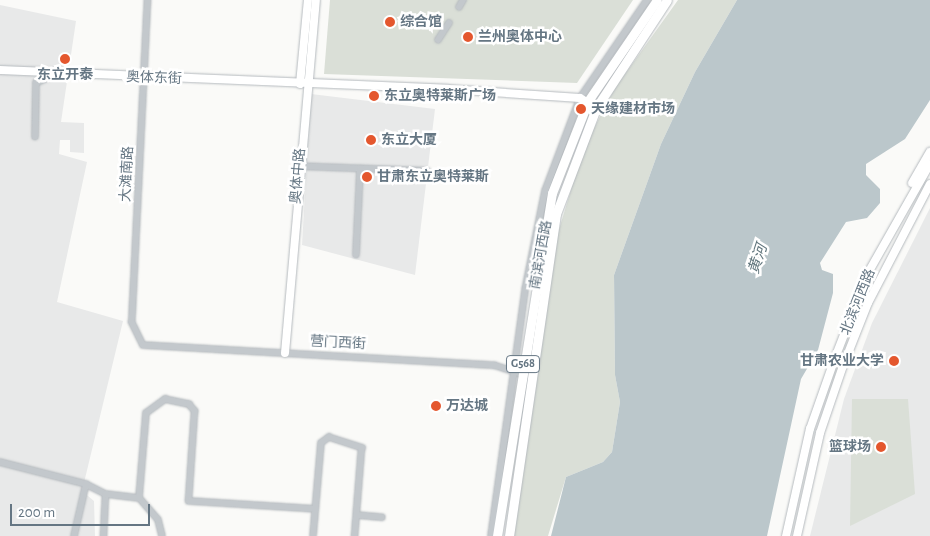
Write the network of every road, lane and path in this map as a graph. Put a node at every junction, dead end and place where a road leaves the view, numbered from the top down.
1 (148, 0) edge
2 (308, 0) edge
3 (316, 0) edge
4 (463, 0) edge
5 (647, 0) edge
6 (657, 0) edge
7 (667, 0) edge
8 (459, 7) dead end
9 (450, 23) dead end
10 (438, 40) dead end
11 (0, 70) edge
12 (58, 72) junction
13 (143, 78) junction
14 (304, 84) junction
15 (584, 100) junction
16 (596, 108) junction
17 (35, 137) dead end
18 (930, 152) edge
19 (930, 164) edge
20 (298, 166) junction
21 (360, 169) junction
22 (427, 171) dead end
23 (930, 184) edge
24 (356, 255) dead end
25 (868, 273) junction
26 (143, 345) joint
27 (285, 353) junction
28 (522, 374) junction
29 (505, 461) junction
30 (0, 462) edge
31 (518, 463) junction
32 (86, 484) junction
33 (106, 494) junction
34 (139, 498) junction
35 (315, 509) junction
36 (357, 515) junction
37 (382, 517) dead end
38 (74, 536) edge
39 (104, 536) edge
40 (162, 536) edge
41 (313, 536) edge
42 (355, 536) edge
43 (492, 536) edge
44 (497, 536) edge
45 (509, 536) edge
46 (786, 536) edge
47 (797, 536) edge

1 - 13 street, 大滩南路
2 - 14 main road, 奥体中路
3 - 14 main road, 奥体中路
4 - 8 street
5 - 15 street, 南滨河西路
6 - 15 highway, 南滨河西路 / G568
7 - 16 highway, 南滨河西路 / G568
9 - 10 street
11 - 12 main road, 奥体东街
12 - 13 main road, 奥体东街
12 - 17 street
13 - 14 main road, 奥体东街
13 - 26 street, 大滩南路
14 - 15 main road, 奥体东街
14 - 20 main road, 奥体中路
15 - 16 main road
15 - 28 highway, 南滨河西路 / G568
16 - 28 highway, 南滨河西路 / G568
18 - 25 main road
19 - 25 main road, 北滨河西路
20 - 21 street
20 - 27 main road, 奥体中路
21 - 22 street
21 - 24 street
23 - 47 main road, 北滨河西路
25 - 46 main road, 北滨河西路
26 - 27 street, 营门西街
27 - 28 street, 营门西街
28 - 29 highway, 南滨河西路 / G568
28 - 31 highway, 南滨河西路 / G568
29 - 31 street
29 - 43 street, 南滨河西路
29 - 44 highway, 南滨河西路 / G568
30 - 32 street
31 - 45 highway, 南滨河西路 / G568
32 - 33 street
32 - 38 street
33 - 34 street
33 - 39 street
34 - 35 street
34 - 40 street
35 - 36 street
35 - 41 street
36 - 37 street
36 - 42 street

